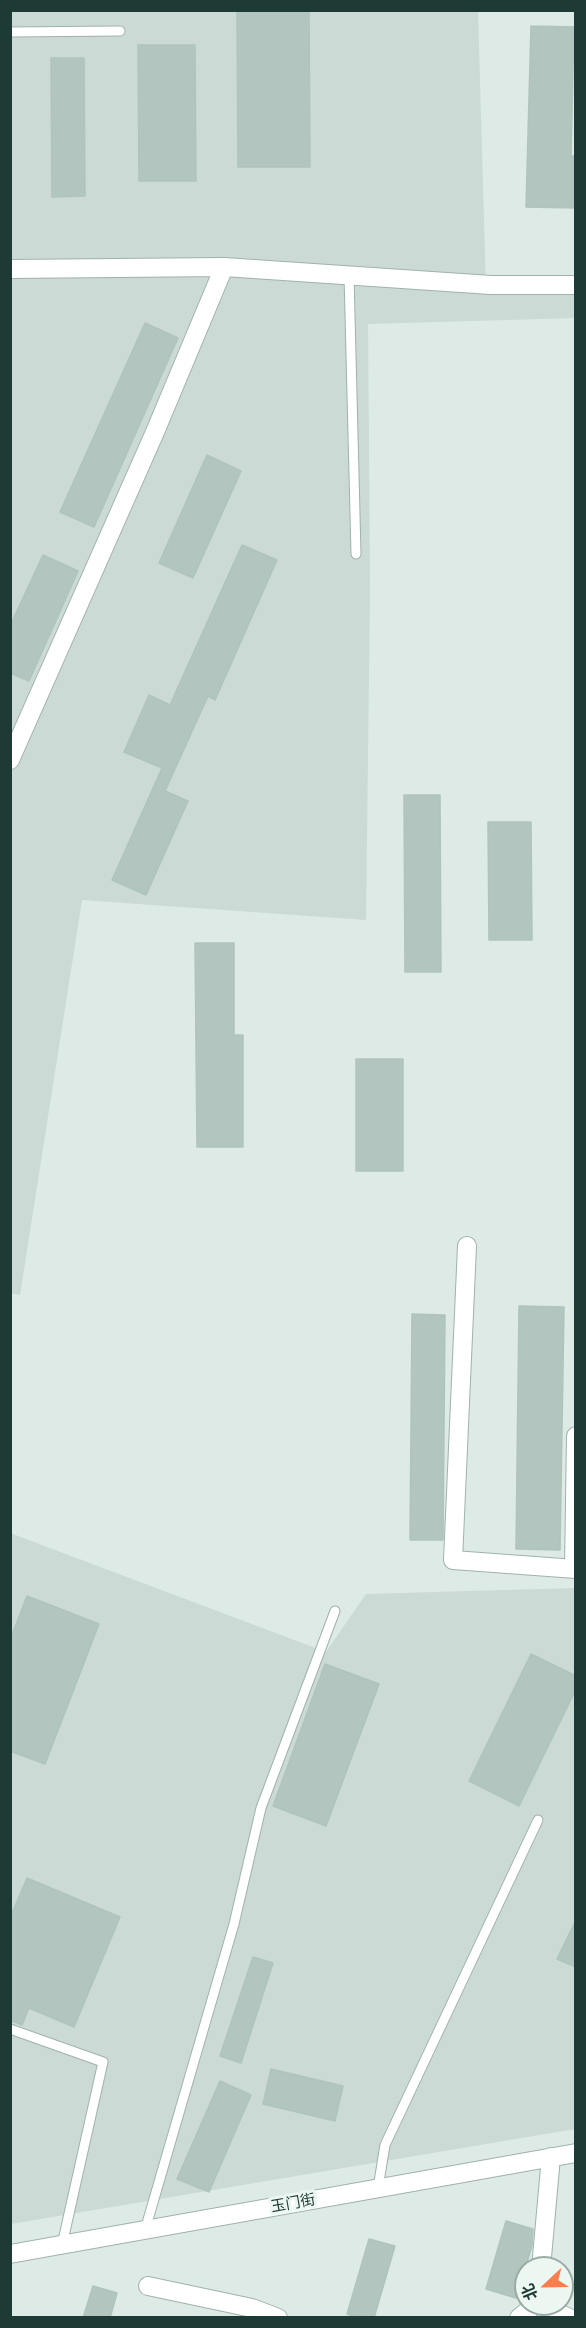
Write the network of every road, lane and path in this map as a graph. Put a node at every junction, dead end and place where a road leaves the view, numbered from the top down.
1 (120, 31) dead end
2 (10, 32) edge
3 (224, 267) junction
4 (10, 269) edge
5 (350, 275) junction
6 (576, 285) edge
7 (356, 554) dead end
8 (18, 725) edge
9 (10, 760) edge
10 (467, 1246) dead end
11 (576, 1436) edge
12 (575, 1569) edge
13 (335, 1611) dead end
14 (538, 1820) dead end
15 (10, 2029) edge
16 (576, 2153) edge
17 (551, 2157) junction
18 (378, 2188) junction
19 (145, 2230) junction
20 (62, 2245) junction
21 (10, 2254) edge
22 (542, 2256) edge
23 (148, 2286) dead end
24 (250, 2313) edge
25 (278, 2318) edge

1 - 2 lane
3 - 4 street
3 - 5 street
3 - 8 street
5 - 6 street
5 - 7 lane
8 - 9 street
10 - 12 street
11 - 12 street
13 - 19 lane
14 - 18 lane
15 - 20 lane
16 - 17 street, 玉门街
17 - 18 street, 玉门街
17 - 22 street
18 - 19 street, 玉门街
19 - 20 street, 玉门街
20 - 21 street, 玉门街
23 - 24 street
24 - 25 street

